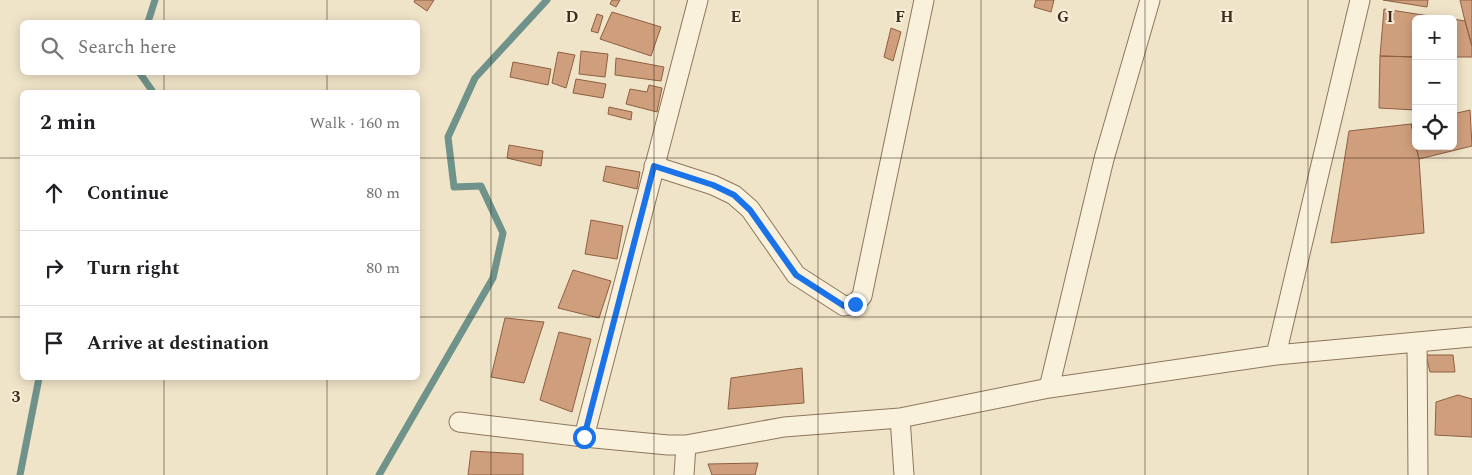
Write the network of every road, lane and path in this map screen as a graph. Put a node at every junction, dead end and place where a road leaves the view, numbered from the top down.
1 (698, 0) edge
2 (924, 0) edge
3 (1150, 0) edge
4 (1360, 0) edge
5 (654, 166) junction
6 (1472, 337) edge
7 (1417, 342) junction
8 (1276, 354) junction
9 (1049, 388) junction
10 (900, 418) junction
11 (459, 422) dead end
12 (584, 437) junction
13 (686, 445) junction
14 (1418, 467) edge
15 (684, 475) edge
16 (904, 475) edge
17 (1404, 475) edge

1 - 5 street
2 - 5 street
3 - 9 street
4 - 8 street
5 - 12 street
6 - 7 street
7 - 8 street
7 - 14 street
8 - 9 street
9 - 10 street
10 - 13 street
10 - 16 street
11 - 12 street
12 - 13 street
13 - 15 street
14 - 17 street

